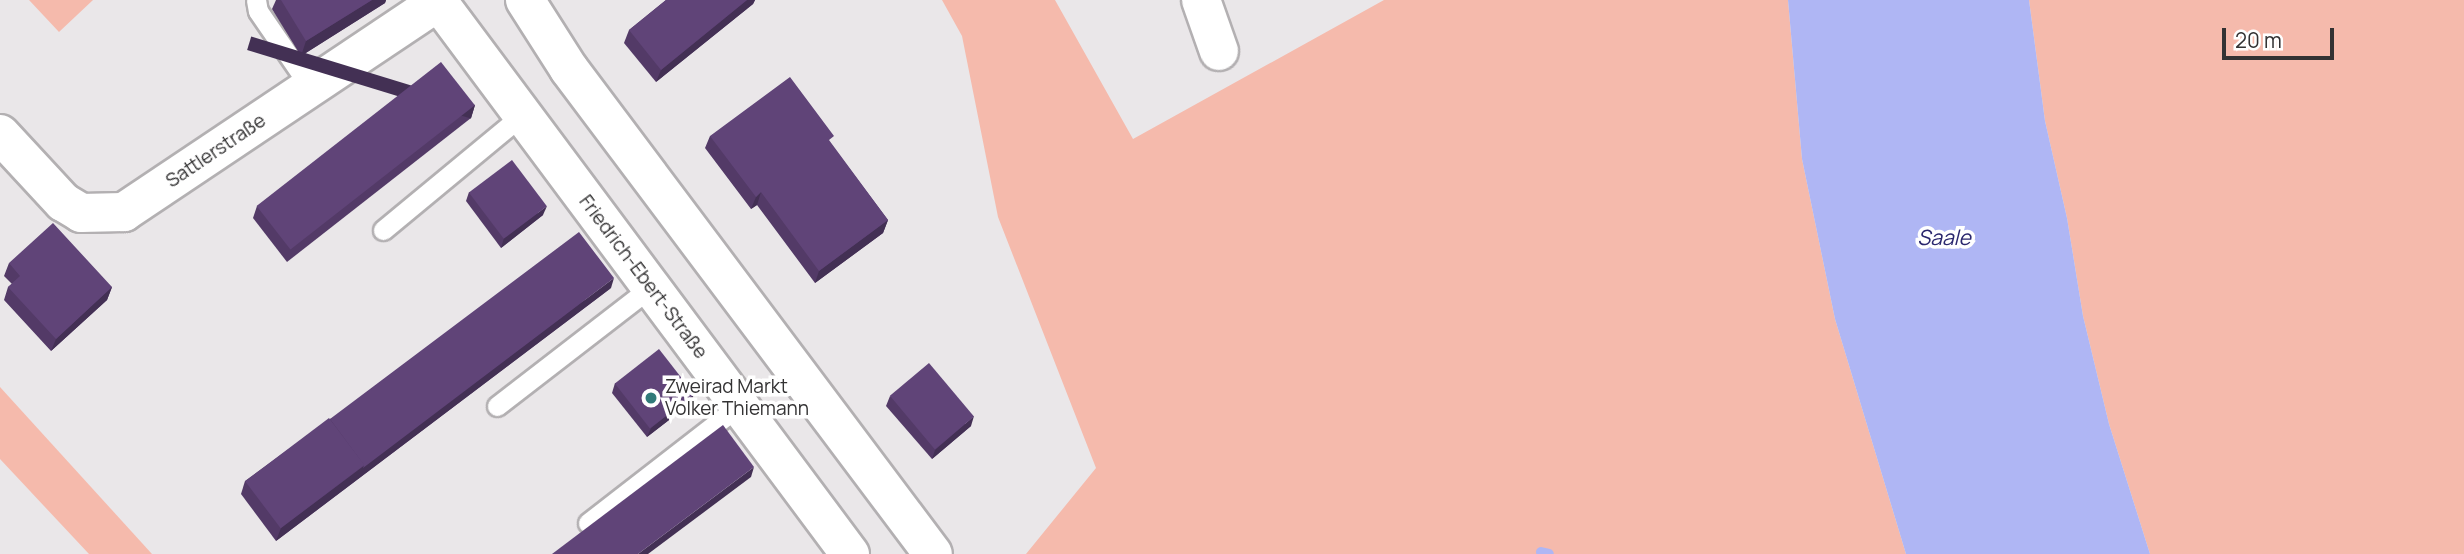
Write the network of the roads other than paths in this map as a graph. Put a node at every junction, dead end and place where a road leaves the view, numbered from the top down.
1 (257, 0) edge
2 (525, 0) edge
3 (1201, 0) edge
4 (439, 1) edge
5 (1219, 51) dead end
6 (311, 88) junction
7 (522, 114) junction
8 (0, 134) edge
9 (383, 230) dead end
10 (650, 287) junction
11 (739, 405) junction
12 (497, 406) dead end
13 (588, 523) edge
14 (850, 554) edge
15 (933, 554) edge

1 - 6 lane
2 - 15 street
3 - 5 street
4 - 6 street, Sattlerstraße
4 - 7 street, Friedrich-Ebert-Straße
6 - 8 street, Sattlerstraße
7 - 9 lane
7 - 10 street, Friedrich-Ebert-Straße
10 - 11 street, Friedrich-Ebert-Straße
10 - 12 lane
11 - 13 lane
11 - 14 street, Friedrich-Ebert-Straße

